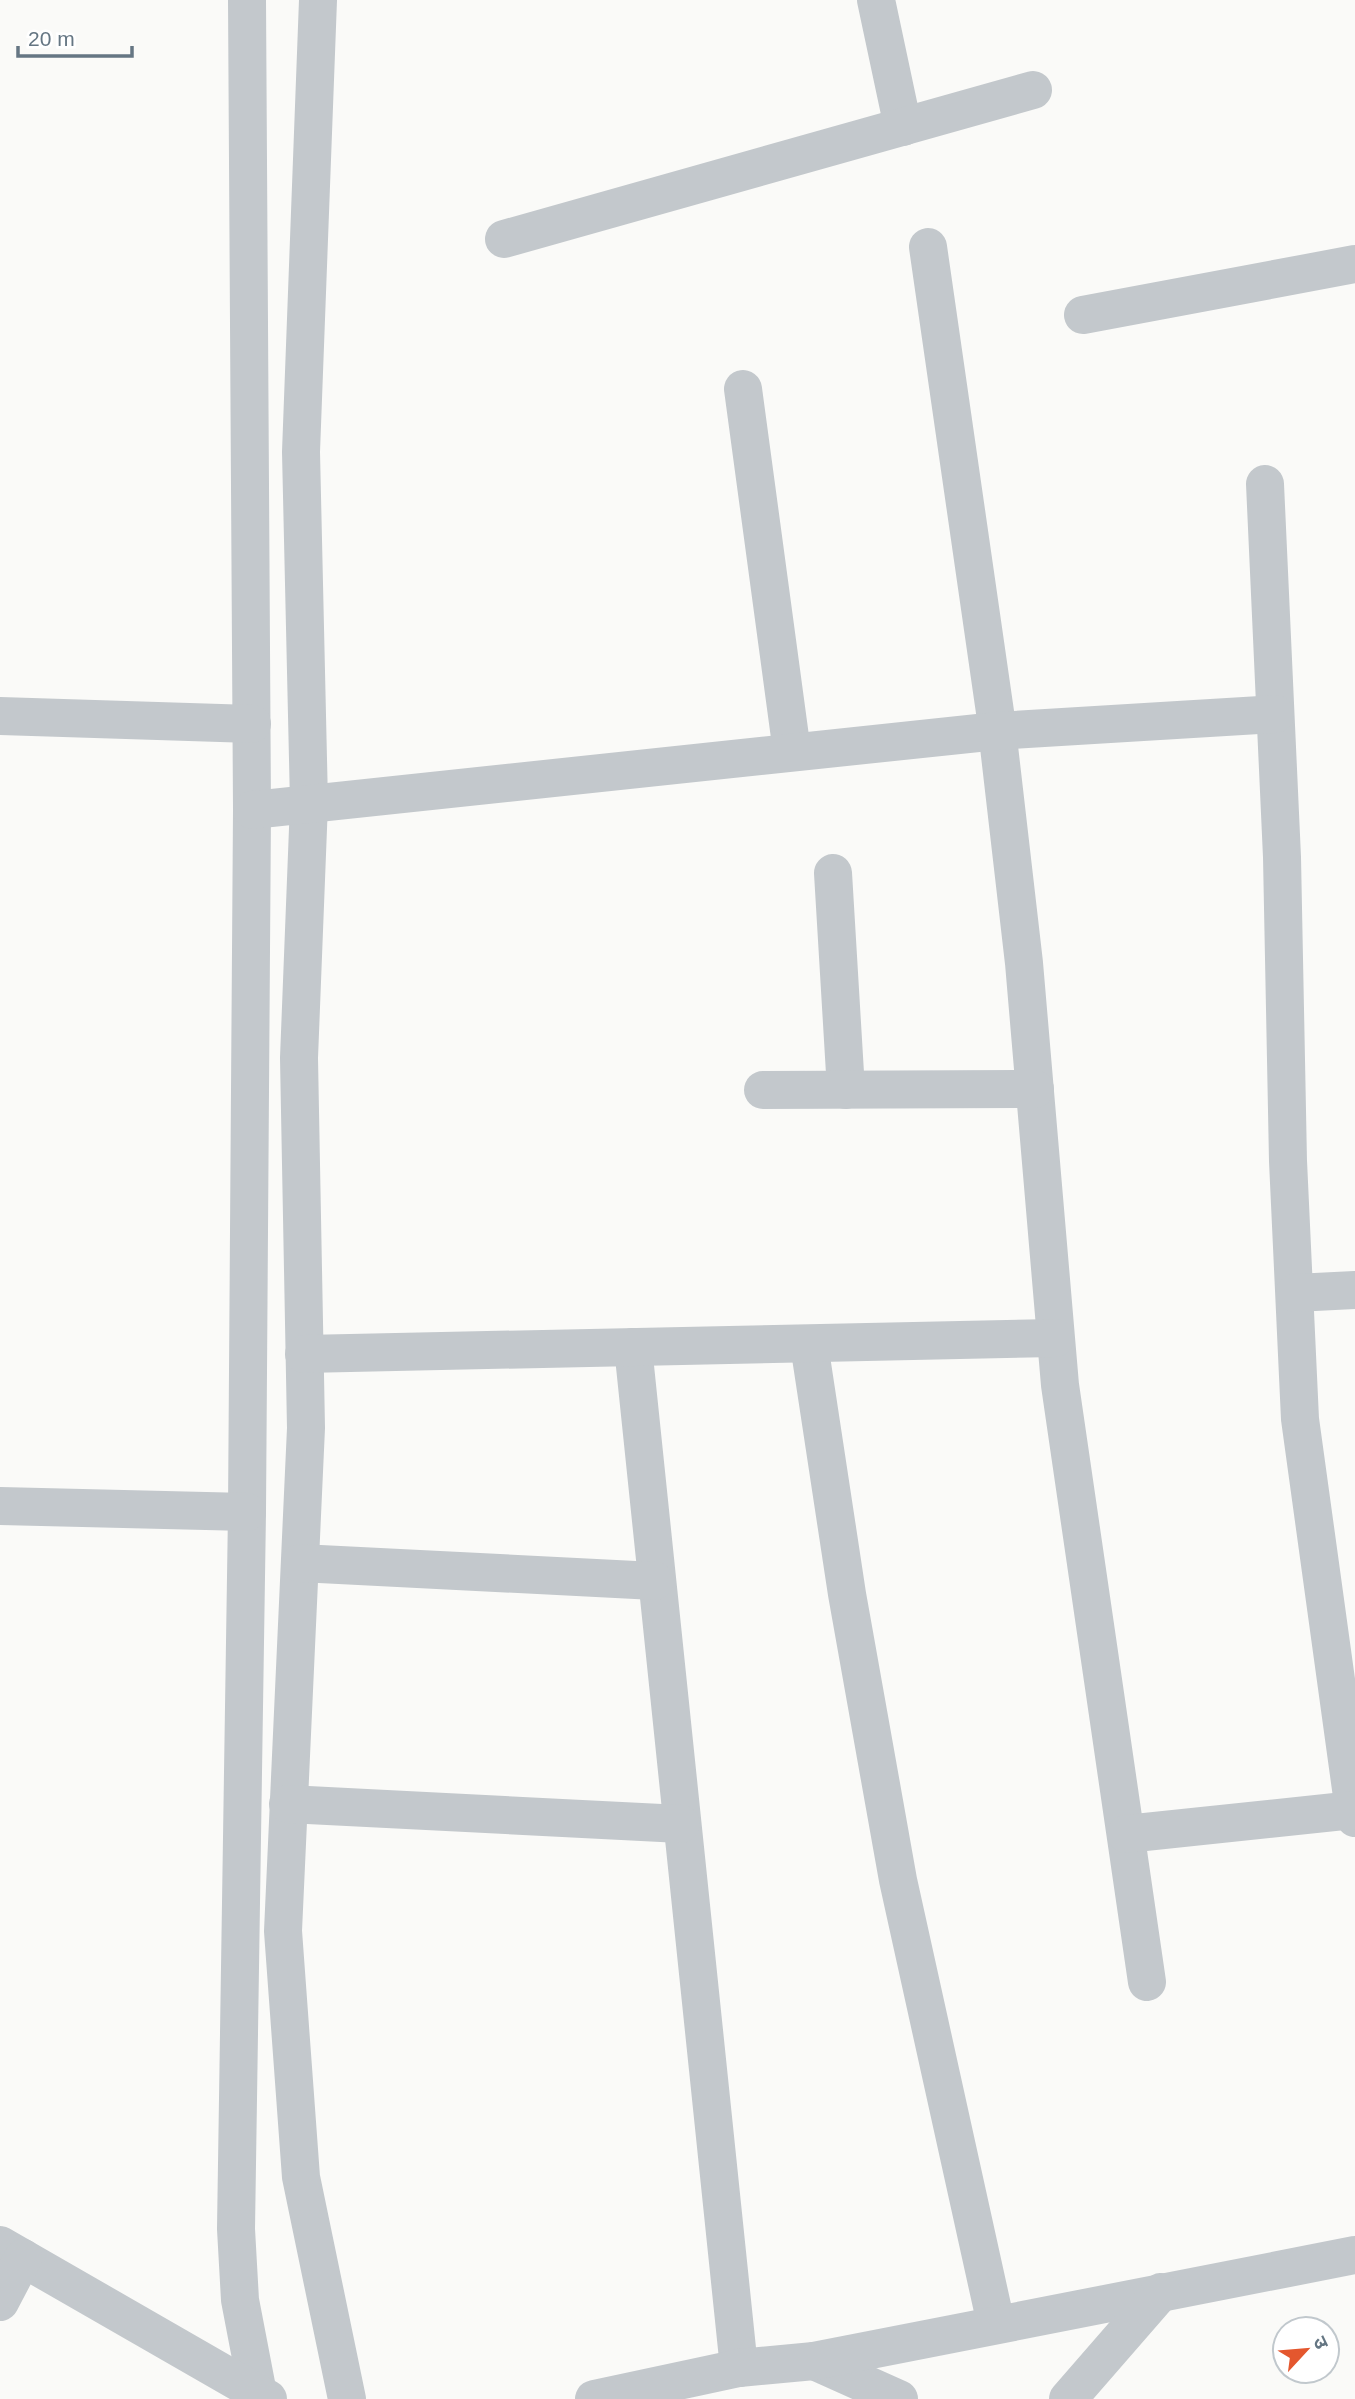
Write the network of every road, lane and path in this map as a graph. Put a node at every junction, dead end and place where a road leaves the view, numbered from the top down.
1 (247, 0) edge
2 (318, 0) edge
3 (876, 0) edge
4 (1033, 90) dead end
5 (902, 127) junction
6 (504, 239) dead end
7 (928, 247) dead end
8 (1355, 264) edge
9 (1083, 315) dead end
10 (743, 389) dead end
11 (1265, 484) dead end
12 (1275, 714) junction
13 (0, 716) edge
14 (252, 724) junction
15 (997, 730) junction
16 (792, 752) junction
17 (309, 803) junction
18 (252, 810) junction
19 (833, 873) dead end
20 (1035, 1088) junction
21 (763, 1090) dead end
22 (846, 1090) junction
23 (1355, 1290) edge
24 (1295, 1293) junction
25 (1055, 1338) junction
26 (809, 1344) junction
27 (633, 1347) junction
28 (304, 1354) junction
29 (0, 1506) edge
30 (247, 1512) junction
31 (300, 1563) junction
32 (654, 1581) junction
33 (288, 1804) junction
34 (1354, 1814) edge
35 (681, 1824) junction
36 (1125, 1834) junction
37 (1147, 1982) dead end
38 (11, 2251) edge
39 (1355, 2255) edge
40 (1161, 2292) junction
41 (0, 2302) edge
42 (996, 2324) junction
43 (814, 2361) junction
44 (739, 2368) junction
45 (261, 2397) edge
46 (347, 2399) edge
47 (594, 2399) edge
48 (899, 2399) edge
49 (1068, 2399) edge

1 - 14 street
2 - 17 street
3 - 5 street
4 - 5 street
5 - 6 street
7 - 15 street
8 - 9 street
10 - 16 street
11 - 12 street
12 - 15 street
12 - 24 street
13 - 14 street
14 - 18 street
15 - 16 street
15 - 20 street
16 - 17 street
17 - 18 street
17 - 28 street
18 - 30 street
19 - 22 street
20 - 22 street
20 - 25 street
21 - 22 street
23 - 24 street
24 - 34 street
25 - 26 street
25 - 36 street
26 - 27 street
26 - 42 street
27 - 28 street
27 - 32 street
28 - 31 street
29 - 30 street
30 - 45 street
31 - 32 street
31 - 33 street
32 - 35 street
33 - 35 street
33 - 46 street
34 - 36 street
35 - 44 street
36 - 37 street
38 - 41 street
38 - 45 street
39 - 40 street
40 - 42 street
40 - 49 street
42 - 43 street
43 - 44 street
43 - 48 street
44 - 47 street

